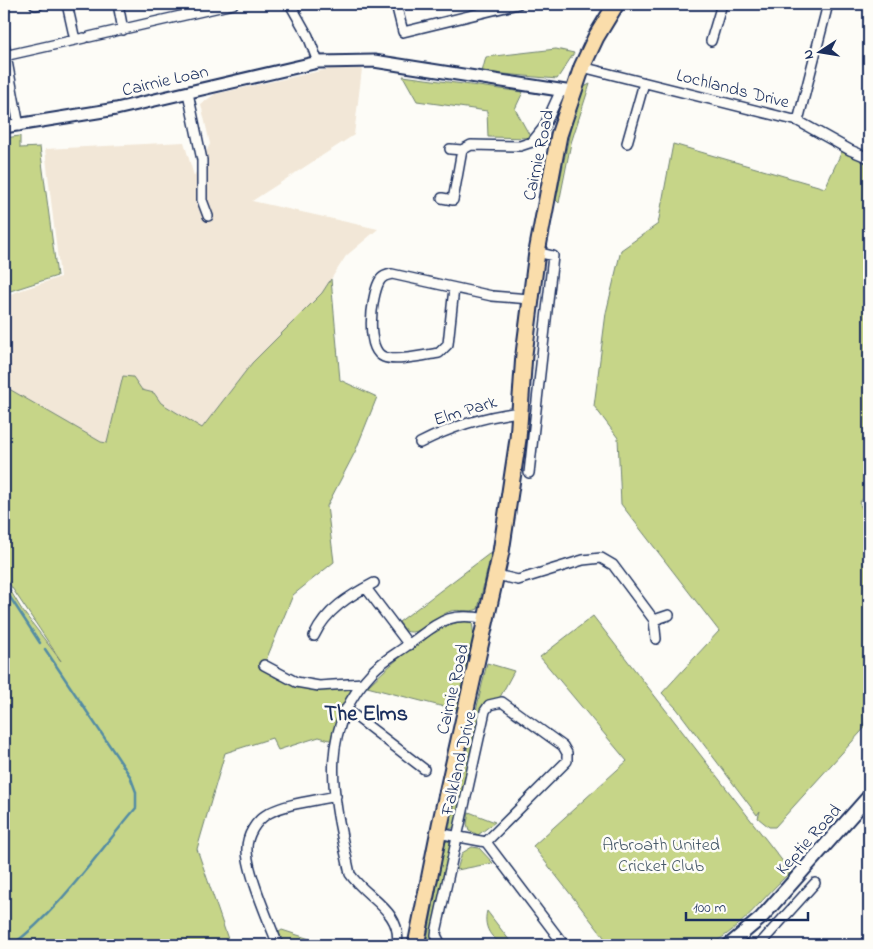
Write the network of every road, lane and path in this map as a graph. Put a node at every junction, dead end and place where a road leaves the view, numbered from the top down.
1 (67, 4) edge
2 (118, 4) edge
3 (232, 4) edge
4 (290, 4) edge
5 (396, 4) edge
6 (518, 4) edge
7 (616, 4) edge
8 (722, 4) edge
9 (828, 4) edge
10 (123, 30) junction
11 (83, 38) junction
12 (712, 42) dead end
13 (4, 45) edge
14 (5, 56) edge
15 (318, 62) junction
16 (582, 67) junction
17 (644, 83) junction
18 (566, 91) junction
19 (188, 93) junction
20 (798, 121) junction
21 (19, 126) junction
22 (4, 127) edge
23 (628, 143) dead end
24 (450, 149) dead end
25 (462, 150) junction
26 (869, 158) edge
27 (442, 198) dead end
28 (208, 216) dead end
29 (537, 252) junction
30 (454, 288) junction
31 (530, 299) junction
32 (520, 412) junction
33 (518, 439) junction
34 (534, 441) junction
35 (420, 443) dead end
36 (530, 473) dead end
37 (497, 575) junction
38 (669, 614) dead end
39 (487, 619) junction
40 (654, 620) junction
41 (314, 636) dead end
42 (656, 639) dead end
43 (409, 645) junction
44 (264, 665) dead end
45 (363, 683) junction
46 (346, 709) junction
47 (424, 769) dead end
48 (336, 796) junction
49 (869, 796) edge
50 (438, 833) junction
51 (458, 838) junction
52 (486, 842) junction
53 (815, 882) dead end
54 (778, 899) junction
55 (790, 910) junction
56 (278, 945) edge
57 (396, 945) edge
58 (416, 945) edge
59 (441, 945) edge
60 (564, 945) edge
61 (728, 945) edge
62 (758, 945) edge

1 - 11 street
2 - 10 street
3 - 10 street
4 - 15 street
5 - 6 street
7 - 16 main road, Cairnie Road
8 - 12 street
9 - 20 street
10 - 11 street
11 - 14 street
13 - 14 street
14 - 21 street
15 - 18 street, Cairnie Loan
15 - 19 street, Cairnie Loan
16 - 17 street, Lochlands Drive
16 - 18 main road, Cairnie Road
17 - 20 street, Lochlands Drive
17 - 23 street
18 - 25 street
18 - 29 main road, Cairnie Road
19 - 21 street, Cairnie Loan
19 - 28 street
20 - 26 street, Lochlands Drive
21 - 22 street, Cairnie Loan
24 - 25 street
25 - 27 street
29 - 31 main road, Cairnie Road
29 - 34 street
30 - 30 street
30 - 31 street
31 - 32 main road, Cairnie Road
32 - 33 main road, Cairnie Road
32 - 35 street, Elm Park
33 - 34 street
33 - 37 main road, Cairnie Road
34 - 36 street
37 - 39 main road, Cairnie Road
37 - 40 street
38 - 40 street
39 - 43 street
39 - 50 main road, Cairnie Road
40 - 42 street
41 - 43 street
43 - 45 street
44 - 45 street
45 - 46 street
46 - 47 street
46 - 48 street
48 - 56 street
48 - 57 street
49 - 54 main road, Keptie Road
50 - 51 street
50 - 58 main road, Cairnie Road
51 - 52 street
51 - 52 street, Falkland Drive
51 - 59 street
52 - 60 street
53 - 55 street, Keptie Road
54 - 55 street
54 - 61 main road, Keptie Road
55 - 62 street, Keptie Road

